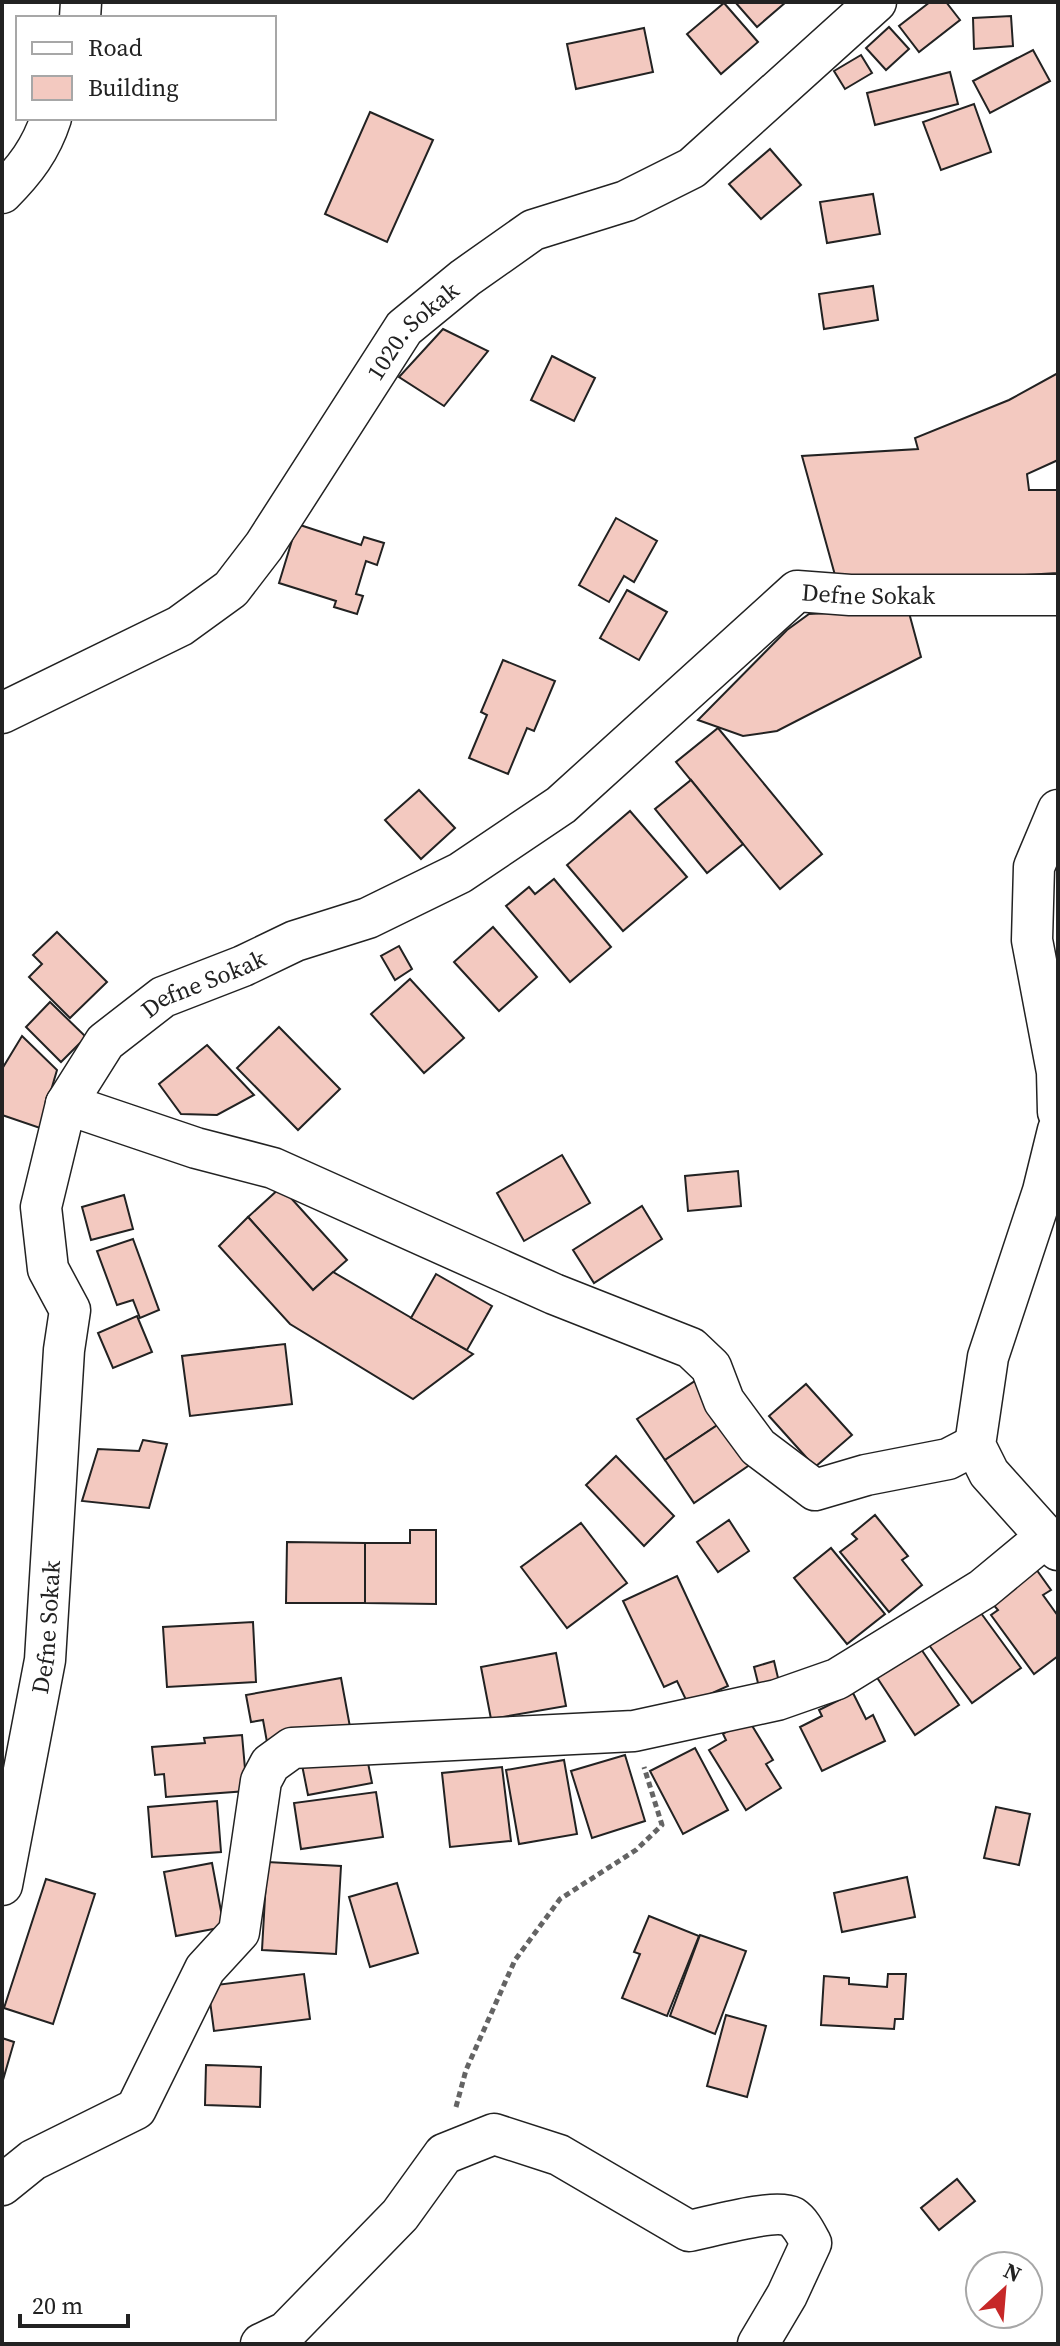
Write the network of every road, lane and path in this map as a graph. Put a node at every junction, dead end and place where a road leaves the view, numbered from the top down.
1 (876, 2) edge
2 (50, 120) edge
3 (2, 193) edge
4 (1058, 595) edge
5 (2, 713) edge
6 (1058, 810) edge
7 (66, 1104) junction
8 (1058, 1112) edge
9 (1058, 1130) edge
10 (975, 1445) junction
11 (1053, 1543) edge
12 (634, 1731) junction
13 (2, 1885) edge
14 (444, 2154) junction
15 (2, 2185) edge
16 (261, 2344) edge
17 (758, 2344) edge

1 - 5 street, 1020. Sokak
2 - 3 street
4 - 7 street, Defne Sokak
6 - 8 street
7 - 10 street
7 - 13 street, Defne Sokak
9 - 10 street
10 - 11 street
11 - 12 street
12 - 14 path
12 - 15 street
14 - 16 street
14 - 17 street

